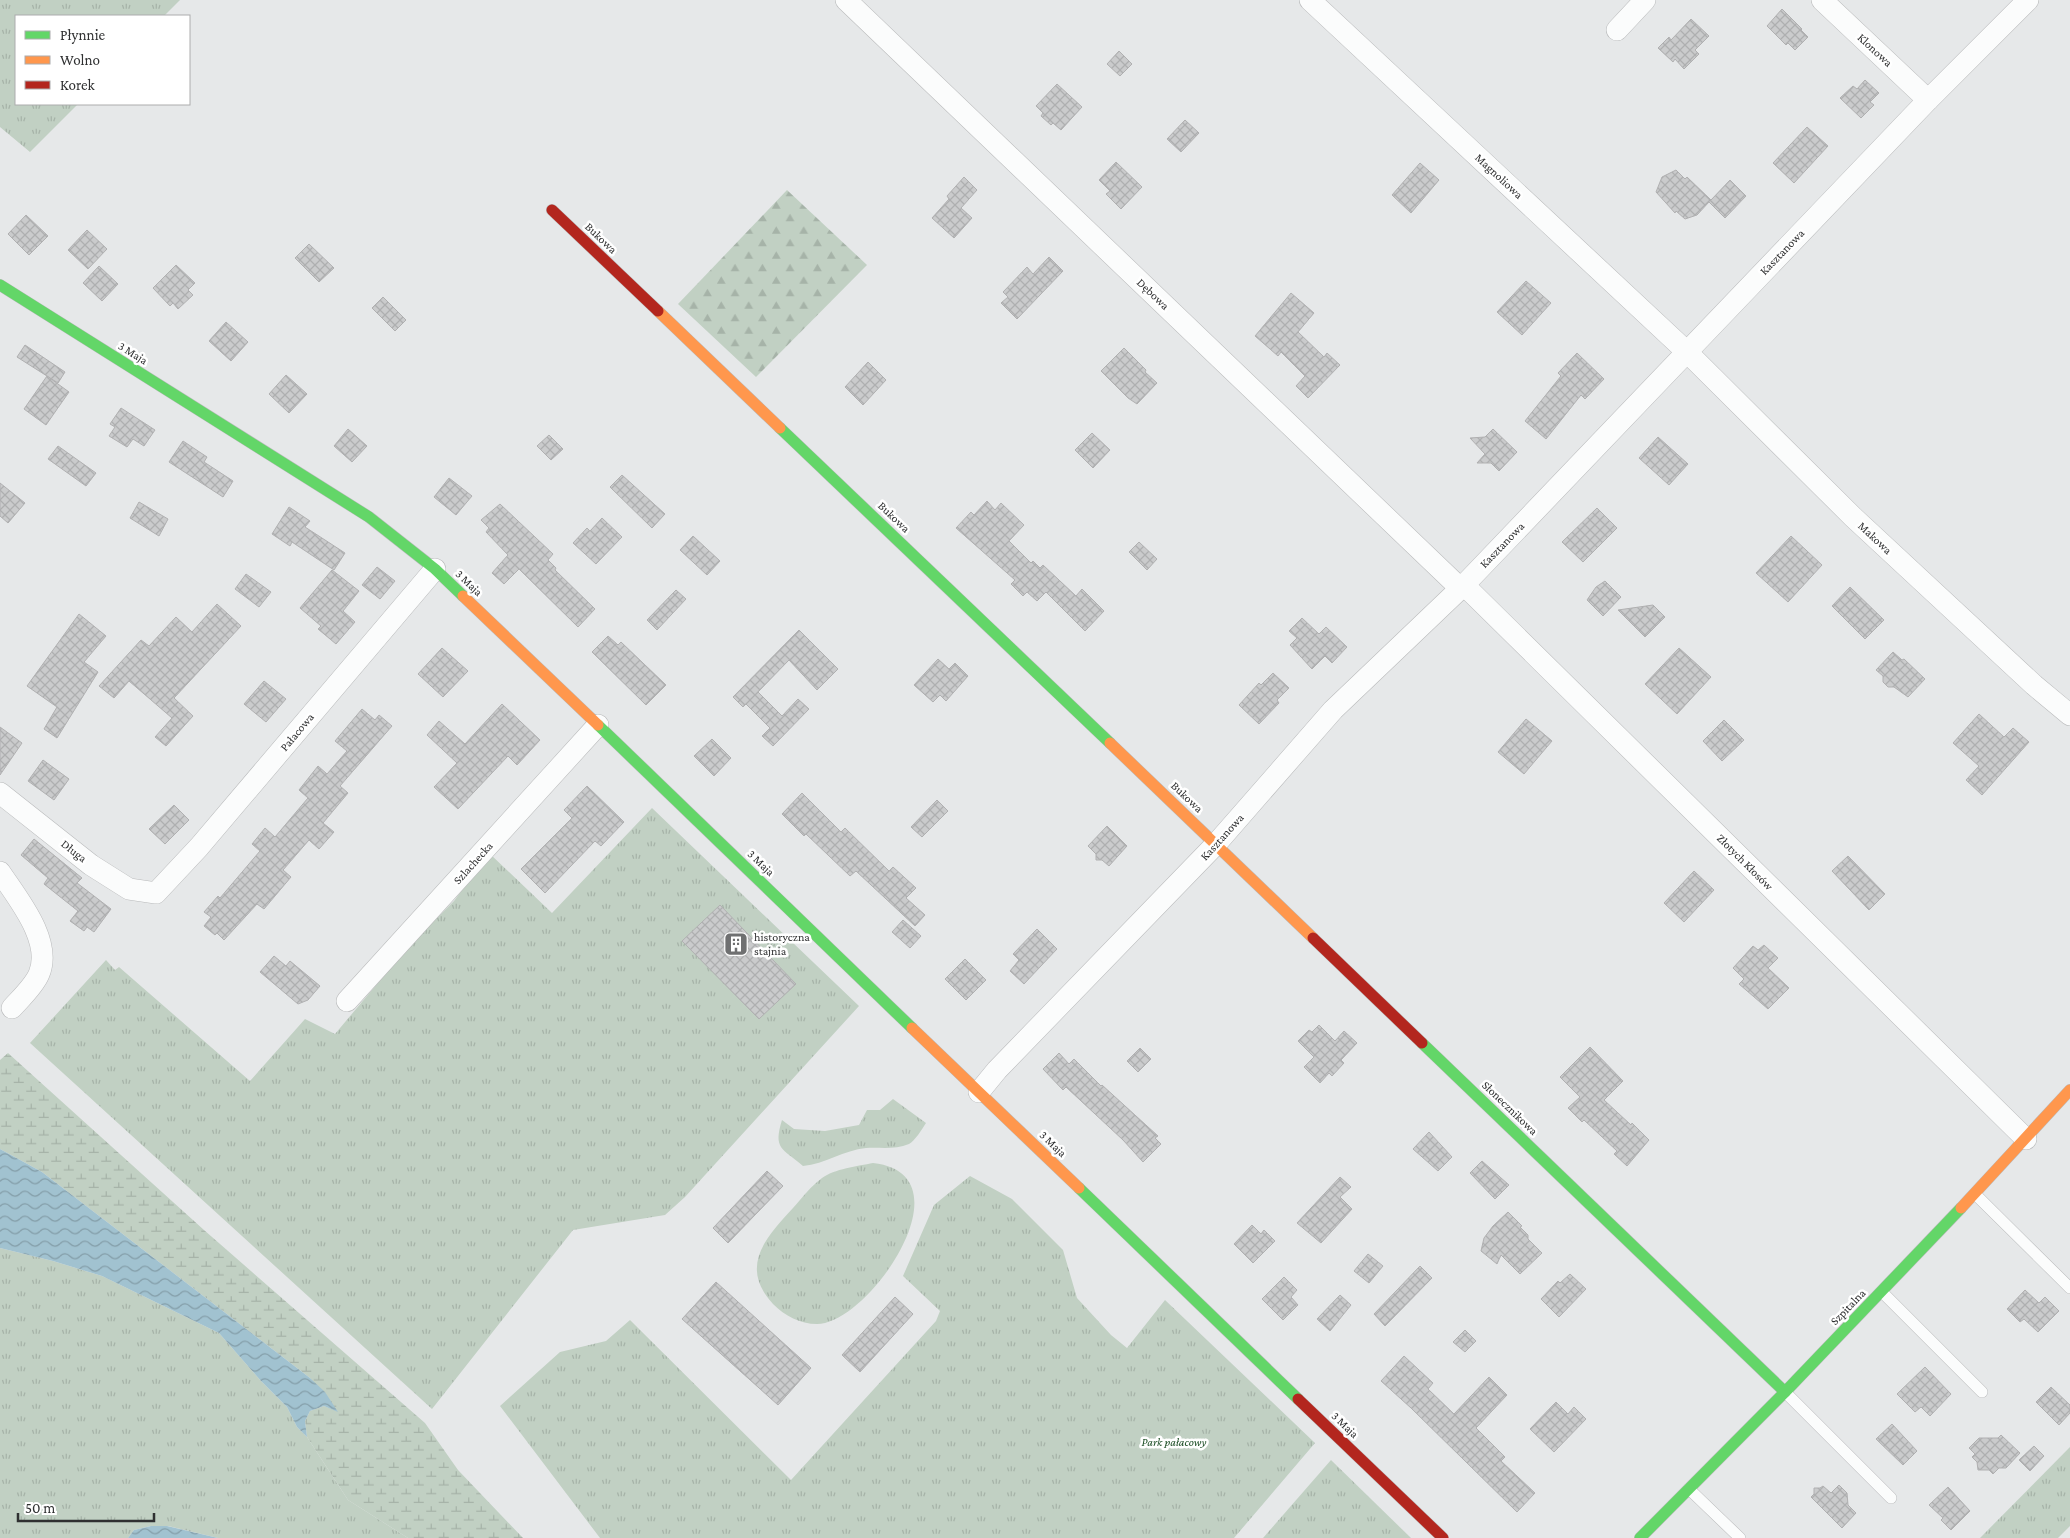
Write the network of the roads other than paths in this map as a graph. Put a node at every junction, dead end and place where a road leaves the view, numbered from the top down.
1 (846, 0) edge
2 (1310, 0) edge
3 (1645, 0) edge
4 (1822, 0) edge
5 (2028, 0) edge
6 (1617, 30) dead end
7 (1928, 100) junction
8 (552, 210) dead end
9 (0, 285) edge
10 (1687, 352) junction
11 (435, 569) junction
12 (1462, 586) junction
13 (2070, 715) edge
14 (598, 725) junction
15 (0, 793) edge
16 (1216, 844) junction
17 (0, 872) edge
18 (156, 893) joint
19 (347, 1001) dead end
20 (12, 1008) dead end
21 (2070, 1091) edge
22 (978, 1092) junction
23 (2026, 1139) junction
24 (1975, 1194) junction
25 (2070, 1288) edge
26 (1882, 1292) junction
27 (1785, 1392) junction
28 (1982, 1392) dead end
29 (1689, 1489) junction
30 (1890, 1498) dead end
31 (1443, 1538) edge
32 (1640, 1538) edge
33 (1740, 1538) edge

1 - 12 street, Dębowa
2 - 10 street, Magnoliowa
3 - 6 street
4 - 7 street, Klonowa
5 - 7 street, Kasztanowa
7 - 10 street, Kasztanowa
8 - 16 street, Bukowa
9 - 11 street, 3 Maja
10 - 12 street, Kasztanowa
10 - 13 street, Makowa
11 - 14 street, 3 Maja
11 - 18 street, Pałacowa
12 - 16 street, Kasztanowa
12 - 23 street, Złotych Kłosów
14 - 19 street, Szlachecka
14 - 22 street, 3 Maja
15 - 18 street, Długa
16 - 22 street, Kasztanowa
16 - 27 street, Słonecznikowa
17 - 20 street
21 - 23 street, Szpitalna
22 - 31 street, 3 Maja
23 - 24 street, Szpitalna
24 - 25 lane
24 - 26 street, Szpitalna
26 - 27 street, Szpitalna
26 - 28 lane
27 - 29 street, Szpitalna
27 - 30 lane
29 - 32 street, Szpitalna
29 - 33 lane

